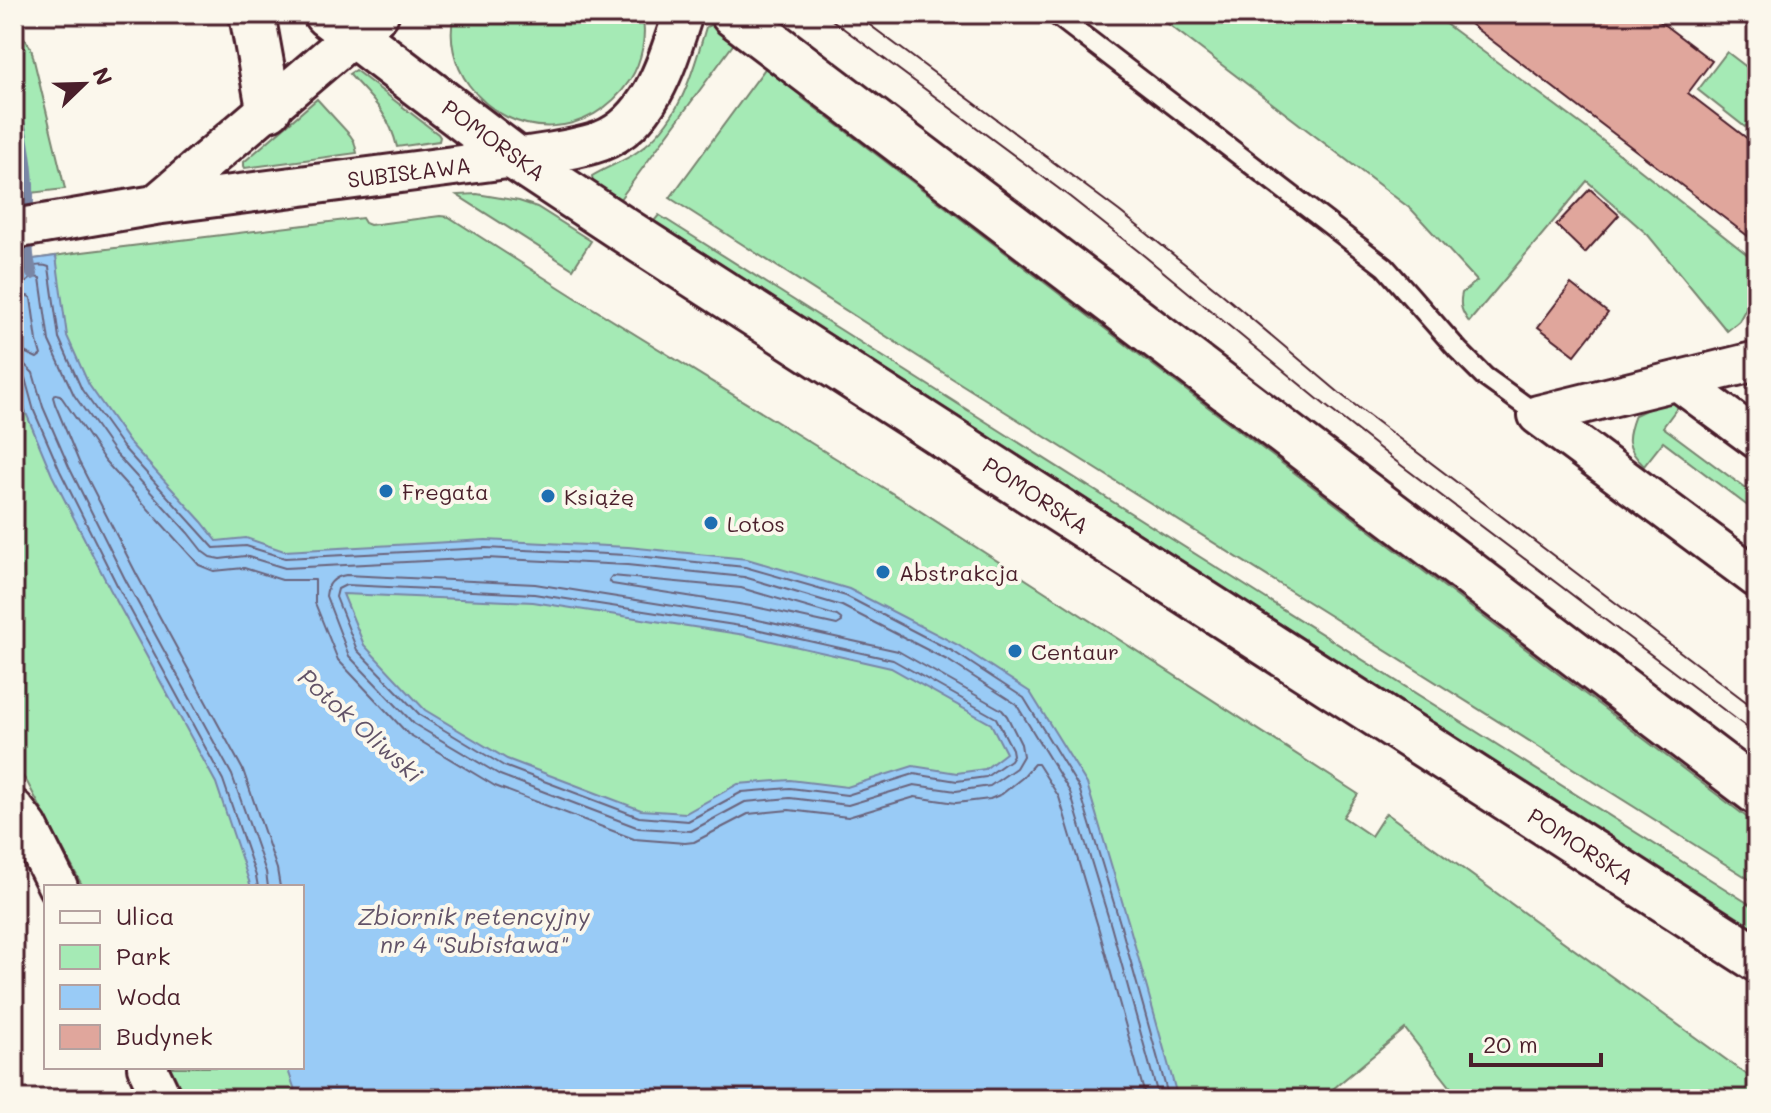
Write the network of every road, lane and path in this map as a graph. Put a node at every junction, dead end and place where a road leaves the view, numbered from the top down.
1 (252, 14) edge
2 (683, 14) edge
3 (733, 14) edge
4 (1055, 14) edge
5 (353, 21) edge
6 (269, 108) junction
7 (515, 158) junction
8 (155, 205) junction
9 (14, 229) edge
10 (1757, 361) edge
11 (1678, 381) junction
12 (1538, 415) junction
13 (1757, 439) edge
14 (1757, 578) edge
15 (1757, 792) edge
16 (14, 809) edge
17 (57, 885) edge
18 (1757, 959) edge
19 (148, 1069) edge
20 (162, 1099) edge

1 - 6 main road
2 - 7 street, SUBISŁAWA
3 - 15 main road
4 - 12 lane
5 - 6 street
5 - 7 main road, POMORSKA
6 - 8 street
7 - 8 street, SUBISŁAWA
7 - 18 main road, POMORSKA
8 - 9 street, SUBISŁAWA
10 - 11 street
11 - 12 street
11 - 13 street
12 - 14 street
16 - 17 street
19 - 20 street

